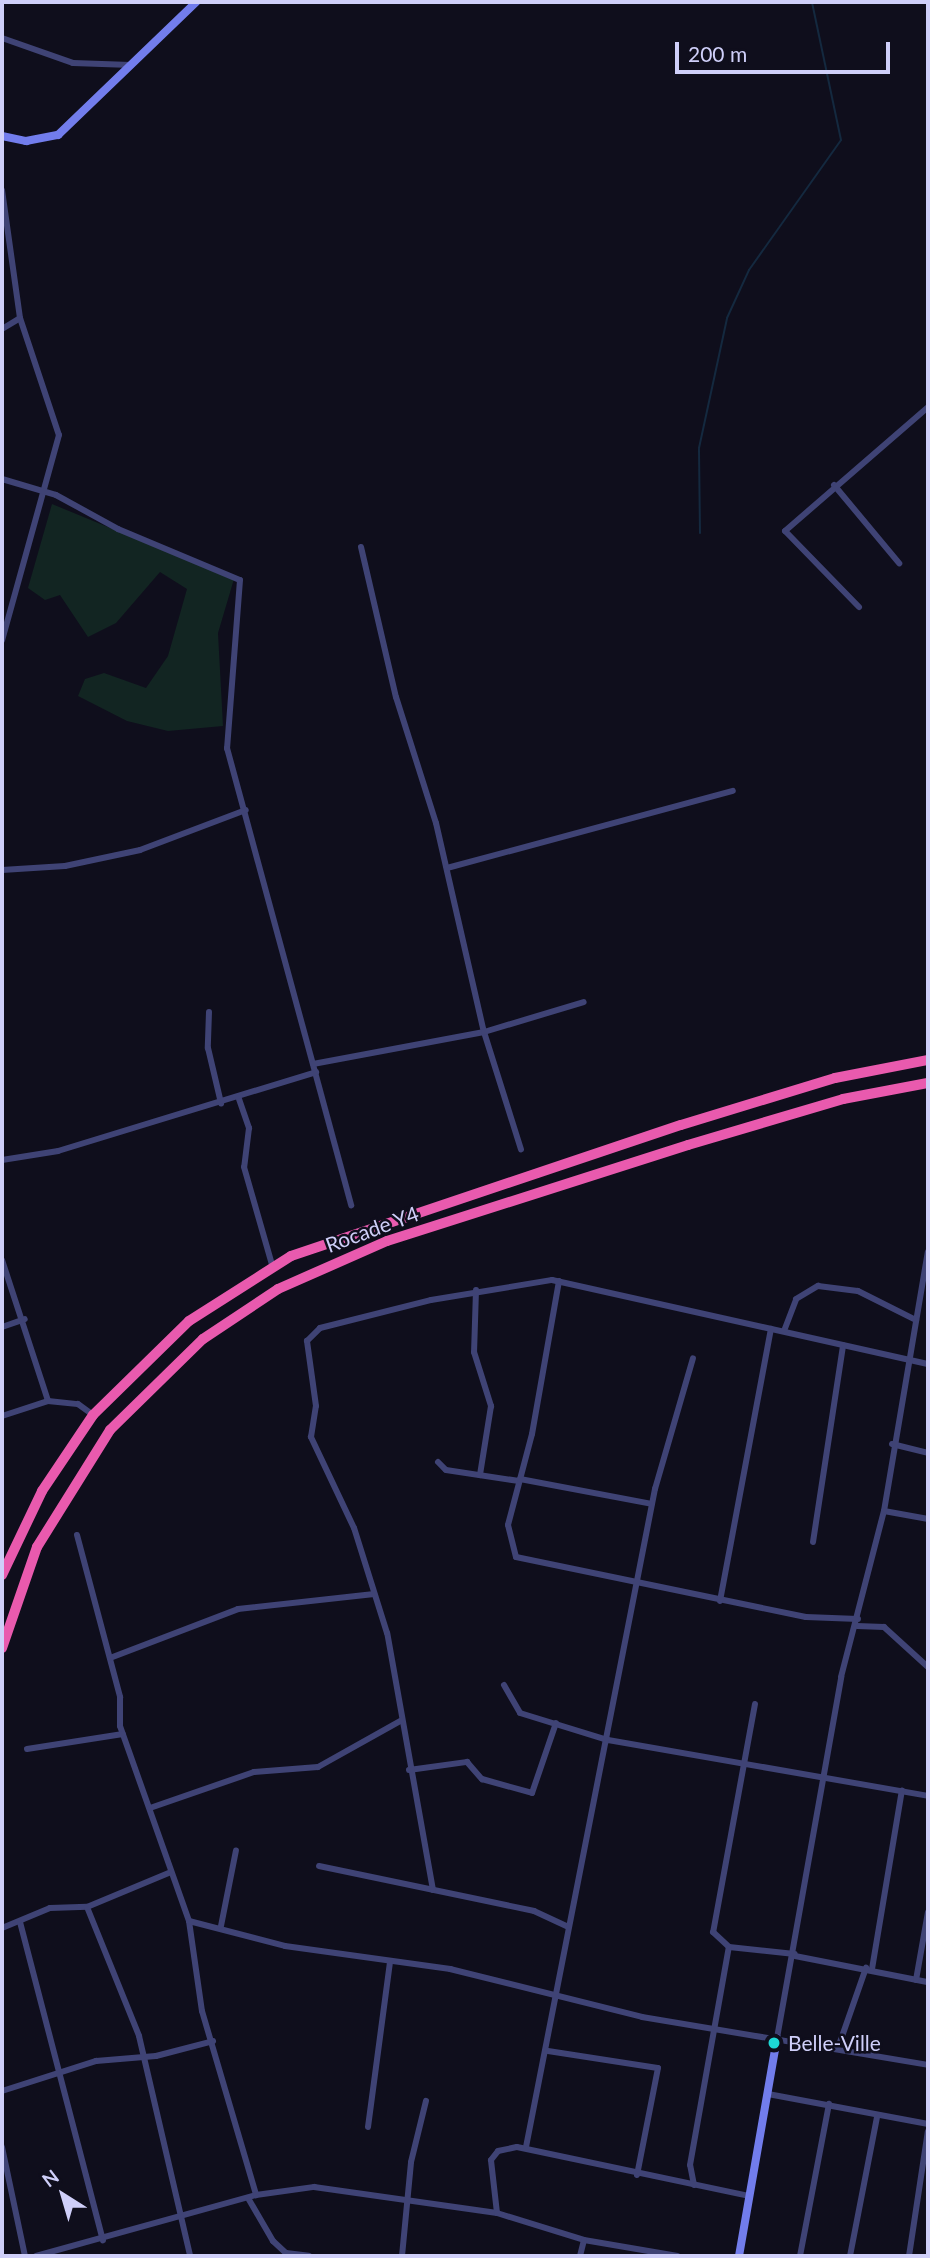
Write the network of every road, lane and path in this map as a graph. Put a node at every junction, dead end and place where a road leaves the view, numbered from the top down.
1 (196, 2) edge
2 (2, 38) edge
3 (132, 65) junction
4 (2, 136) edge
5 (2, 190) edge
6 (20, 318) junction
7 (2, 329) edge
8 (928, 407) edge
9 (2, 479) edge
10 (834, 485) junction
11 (41, 490) junction
12 (361, 547) dead end
13 (899, 564) dead end
14 (859, 607) dead end
15 (2, 640) edge
16 (733, 791) dead end
17 (246, 810) junction
18 (447, 868) junction
19 (2, 870) edge
20 (584, 1002) dead end
21 (209, 1012) dead end
22 (484, 1032) junction
23 (928, 1060) edge
24 (313, 1064) junction
25 (316, 1072) junction
26 (928, 1083) edge
27 (239, 1100) junction
28 (221, 1103) junction
29 (521, 1150) dead end
30 (2, 1160) edge
31 (351, 1205) dead end
32 (928, 1252) edge
33 (2, 1260) edge
34 (273, 1268) junction
35 (559, 1281) junction
36 (475, 1290) junction
37 (24, 1319) junction
38 (916, 1320) junction
39 (2, 1327) edge
40 (771, 1329) junction
41 (784, 1331) junction
42 (843, 1345) junction
43 (693, 1358) dead end
44 (908, 1359) junction
45 (928, 1364) edge
46 (48, 1401) junction
47 (93, 1415) junction
48 (2, 1416) edge
49 (892, 1444) junction
50 (928, 1453) edge
51 (438, 1462) dead end
52 (480, 1475) junction
53 (520, 1480) junction
54 (652, 1504) junction
55 (884, 1511) junction
56 (928, 1519) edge
57 (77, 1535) dead end
58 (813, 1542) dead end
59 (2, 1575) edge
60 (638, 1584) junction
61 (374, 1594) junction
62 (720, 1601) junction
63 (857, 1623) junction
64 (2, 1648) edge
65 (110, 1658) junction
66 (928, 1667) edge
67 (504, 1685) dead end
68 (755, 1704) dead end
69 (402, 1720) junction
70 (556, 1723) junction
71 (123, 1734) junction
72 (608, 1741) junction
73 (27, 1749) dead end
74 (744, 1765) junction
75 (409, 1770) junction
76 (824, 1777) junction
77 (902, 1790) junction
78 (928, 1796) edge
79 (150, 1808) junction
80 (236, 1850) dead end
81 (318, 1866) dead end
82 (171, 1872) junction
83 (433, 1890) junction
84 (87, 1907) junction
85 (928, 1912) edge
86 (189, 1921) junction
87 (20, 1922) junction
88 (221, 1926) junction
89 (568, 1927) junction
90 (2, 1928) edge
91 (729, 1947) junction
92 (795, 1955) junction
93 (390, 1962) junction
94 (869, 1968) junction
95 (916, 1980) junction
96 (928, 1982) edge
97 (560, 1995) junction
98 (717, 2025) junction
99 (777, 2038) junction
100 (213, 2041) junction
101 (839, 2045) junction
102 (548, 2051) junction
103 (142, 2057) junction
104 (928, 2065) edge
105 (59, 2076) junction
106 (2, 2091) edge
107 (768, 2094) junction
108 (425, 2101) dead end
109 (829, 2104) junction
110 (877, 2117) junction
111 (928, 2124) edge
112 (368, 2127) dead end
113 (928, 2131) edge
114 (2, 2147) edge
115 (526, 2147) junction
116 (636, 2175) junction
117 (694, 2185) junction
118 (252, 2196) junction
119 (750, 2196) junction
120 (407, 2200) junction
121 (497, 2213) junction
122 (184, 2220) junction
123 (103, 2240) junction
124 (584, 2240) junction
125 (285, 2255) edge
126 (25, 2256) edge
127 (36, 2256) edge
128 (190, 2256) edge
129 (309, 2256) edge
130 (402, 2256) edge
131 (580, 2256) edge
132 (678, 2256) edge
133 (739, 2256) edge
134 (800, 2256) edge
135 (850, 2256) edge
136 (909, 2256) edge

1 - 3 street
2 - 3 street
3 - 4 street
5 - 6 street
6 - 7 street
6 - 11 street
8 - 10 street
9 - 11 street
10 - 13 street
10 - 14 street
11 - 15 street
11 - 17 street
12 - 18 street
16 - 18 street
17 - 19 street
17 - 24 street
18 - 22 street
20 - 22 street
21 - 28 street
22 - 24 street
22 - 29 street
23 - 34 highway, Rocade Y4
24 - 25 street
25 - 27 street
25 - 31 street
26 - 64 highway, Rocade Y4
27 - 28 street
27 - 34 street
28 - 30 street
32 - 38 street
33 - 37 street
34 - 47 highway, Rocade Y4
35 - 36 street
35 - 40 street
35 - 53 street
36 - 52 street
36 - 61 street
37 - 39 street
37 - 46 street
38 - 41 street
38 - 44 street
40 - 41 street
40 - 62 street
41 - 42 street
42 - 44 street
42 - 58 street
43 - 54 street
44 - 45 street
44 - 49 street
46 - 47 street
46 - 48 street
47 - 59 highway, Rocade Y4
49 - 50 street
49 - 55 street
51 - 52 street
52 - 53 street
53 - 54 street
53 - 60 street
54 - 60 street
55 - 56 street
55 - 63 street
57 - 65 street
60 - 62 street
60 - 72 street
61 - 65 street
61 - 69 street
62 - 63 street
63 - 66 street
63 - 76 street
65 - 71 street
67 - 70 street
68 - 74 street
69 - 75 street
69 - 79 street
70 - 72 street
70 - 75 street
71 - 73 street
71 - 79 street
72 - 74 street
72 - 89 street
74 - 76 street
74 - 91 street
75 - 83 street
76 - 77 street
76 - 92 street
77 - 78 street
77 - 94 street
79 - 82 street
80 - 88 street
81 - 83 street
82 - 84 street
82 - 86 street
83 - 89 street
84 - 87 street
84 - 103 street
85 - 95 street
86 - 88 street
86 - 100 street
87 - 90 street
87 - 105 street
88 - 93 street
89 - 97 street
91 - 92 street
91 - 98 street
92 - 94 street
92 - 99 street
93 - 97 street
93 - 112 street
94 - 95 street
94 - 101 street
95 - 96 street
97 - 98 street
97 - 102 street
98 - 99 street
98 - 117 street
99 - 101 street
99 - 107 street
100 - 103 street
100 - 118 street
101 - 104 street
102 - 115 street
102 - 116 street
103 - 105 street
103 - 122 street
105 - 106 street
105 - 123 street
107 - 109 street
107 - 119 street
108 - 120 street
109 - 110 street
109 - 134 street
110 - 111 street
110 - 135 street
113 - 136 street
114 - 126 street
115 - 116 street
115 - 121 street
116 - 117 street
117 - 119 street
118 - 120 street
118 - 122 street
118 - 125 street
119 - 133 street
120 - 121 street
120 - 130 street
121 - 124 street
122 - 123 street
122 - 128 street
123 - 127 street
124 - 131 street
124 - 132 street
125 - 129 street

